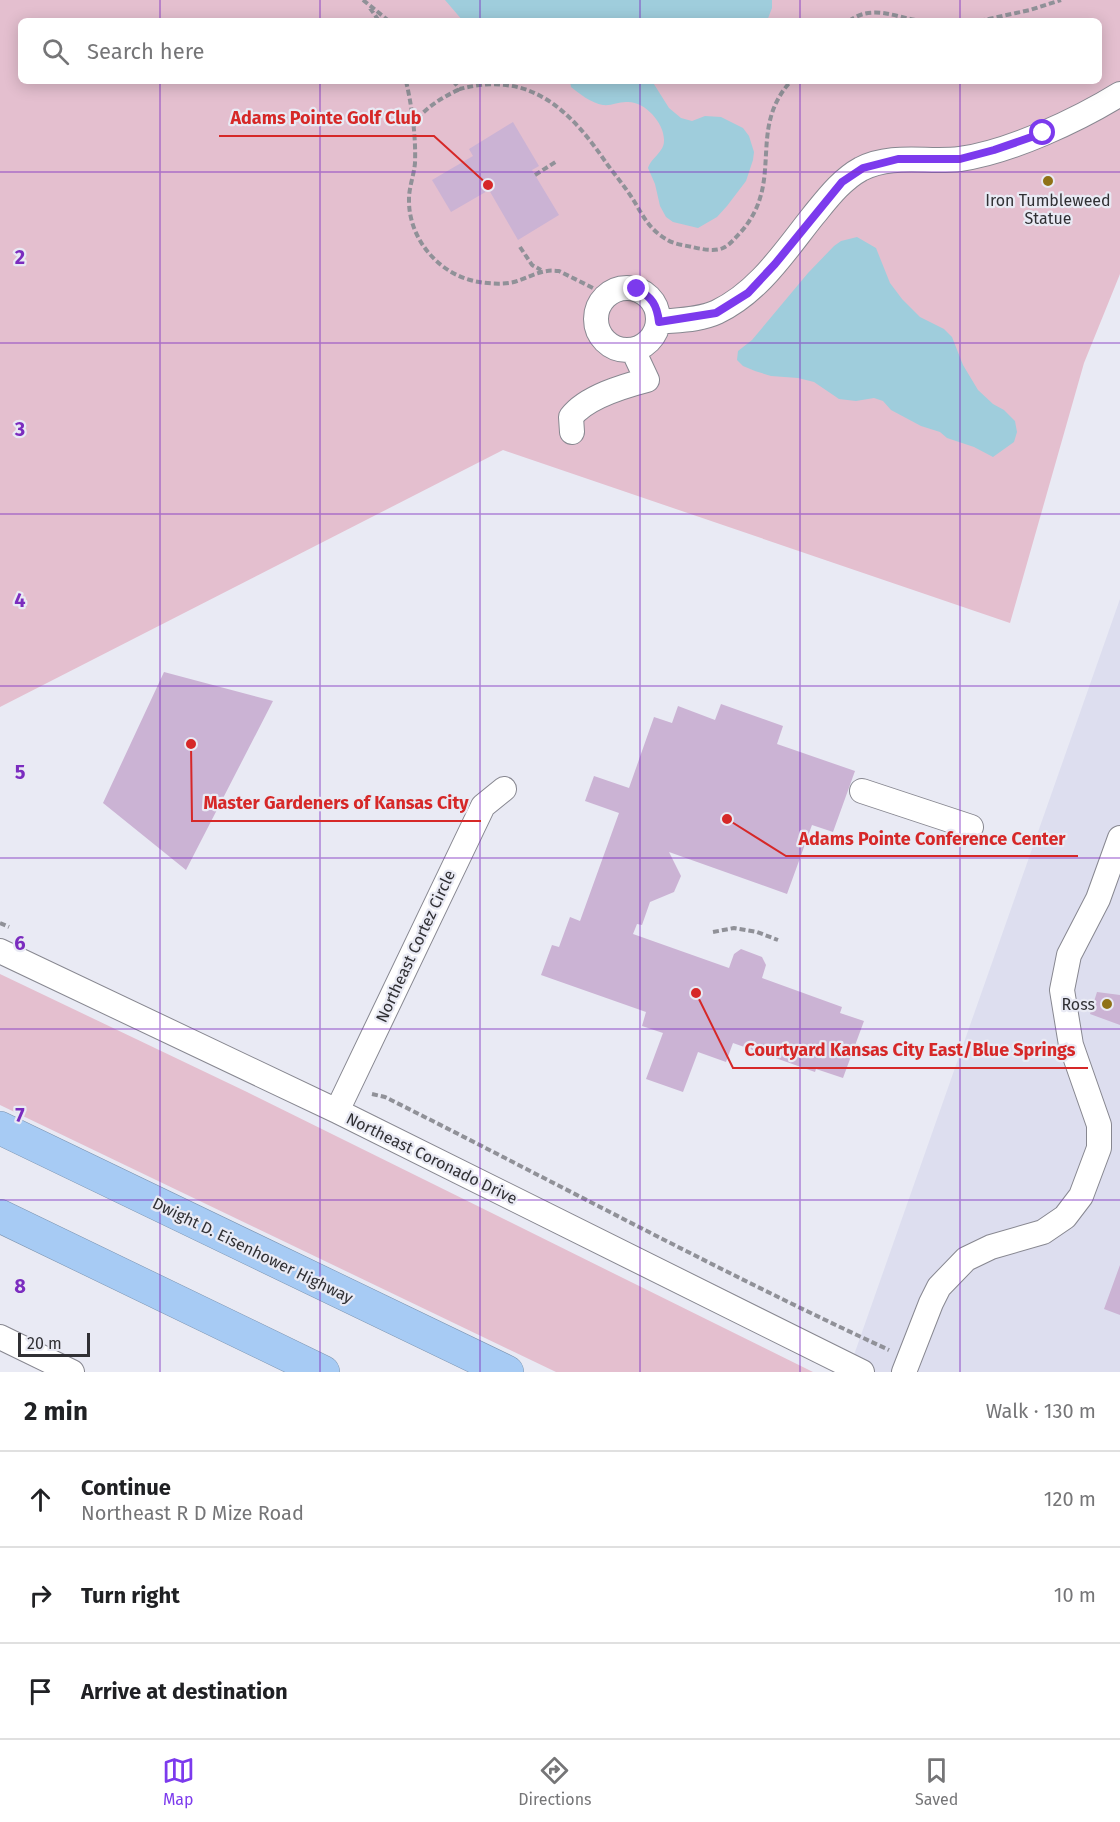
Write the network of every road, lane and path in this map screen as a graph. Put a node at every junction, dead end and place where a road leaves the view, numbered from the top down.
1 (1061, 0) edge
2 (364, 1) edge
3 (377, 18) edge
4 (385, 18) edge
5 (853, 18) edge
6 (906, 18) edge
7 (993, 18) edge
8 (406, 84) edge
9 (456, 84) edge
10 (789, 84) edge
11 (460, 89) junction
12 (1120, 94) edge
13 (412, 126) junction
14 (557, 160) dead end
15 (535, 175) dead end
16 (520, 247) dead end
17 (542, 270) junction
18 (607, 295) junction
19 (659, 322) junction
20 (633, 350) junction
21 (572, 432) dead end
22 (504, 789) dead end
23 (862, 791) dead end
24 (970, 826) dead end
25 (1120, 838) edge
26 (713, 932) dead end
27 (778, 940) dead end
28 (0, 951) edge
29 (385, 1097) dead end
30 (337, 1111) junction
31 (0, 1128) edge
32 (0, 1216) edge
33 (0, 1337) edge
34 (880, 1347) dead end
35 (72, 1372) edge
36 (323, 1372) edge
37 (507, 1372) edge
38 (862, 1372) edge
39 (904, 1372) edge

1 - 7 path
2 - 3 path
2 - 4 path
5 - 6 path
8 - 13 path
9 - 11 path
10 - 11 path
11 - 13 path
12 - 19 street
13 - 17 path
14 - 15 path
16 - 17 path
17 - 18 path
18 - 19 street
18 - 20 street
19 - 20 street
20 - 21 street
22 - 30 street, Northeast Cortez Circle
23 - 24 street
25 - 39 street
26 - 27 path
28 - 30 street, Northeast Coronado Drive
29 - 34 path
30 - 38 street, Northeast Coronado Drive
31 - 37 highway, Dwight D. Eisenhower Highway
32 - 36 highway
33 - 35 street

